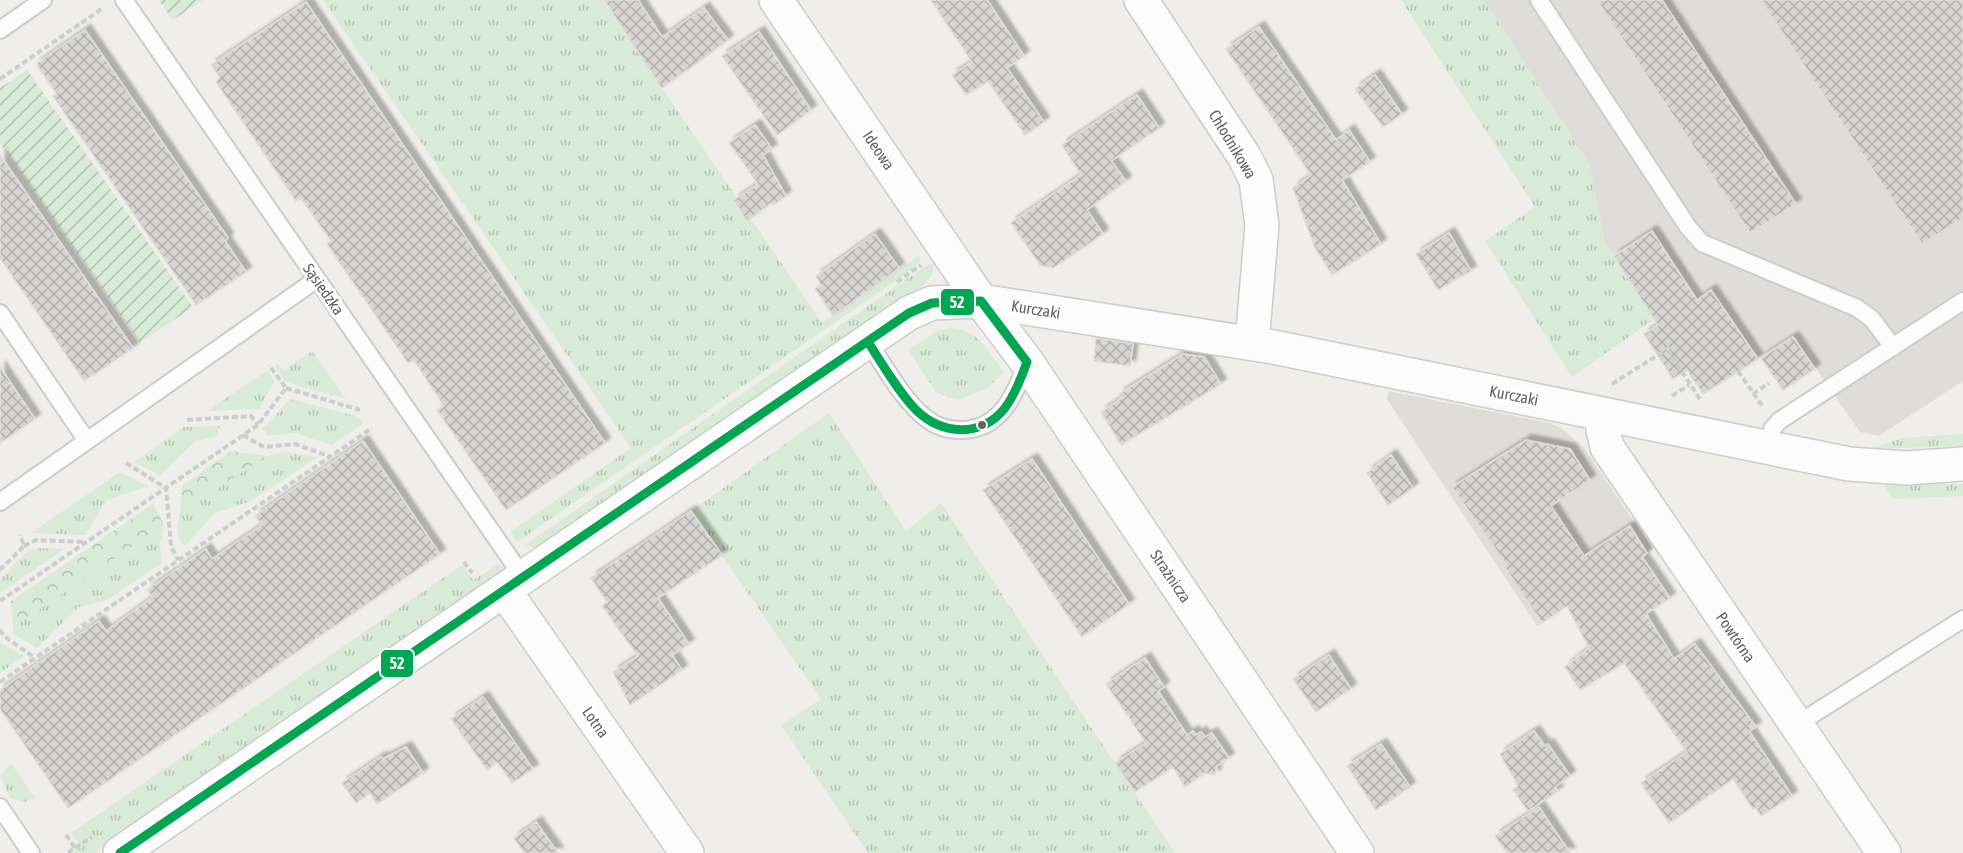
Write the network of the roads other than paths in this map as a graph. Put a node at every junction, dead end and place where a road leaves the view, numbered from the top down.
1 (43, 0) edge
2 (124, 0) edge
3 (776, 0) edge
4 (1140, 0) edge
5 (1539, 0) edge
6 (0, 30) edge
7 (317, 279) junction
8 (981, 301) junction
9 (1963, 301) edge
10 (0, 313) edge
11 (867, 342) junction
12 (1252, 344) junction
13 (1893, 346) junction
14 (1027, 362) junction
15 (1606, 401) junction
16 (87, 441) junction
17 (1766, 449) junction
18 (1963, 464) edge
19 (0, 502) edge
20 (514, 584) junction
21 (1963, 619) edge
22 (1796, 725) junction
23 (0, 807) edge
24 (32, 853) edge
25 (120, 853) edge
26 (687, 853) edge
27 (1357, 853) edge
28 (1884, 853) edge

1 - 6 lane
2 - 7 lane, Sąsiedzka
3 - 8 street, Ideowa
4 - 12 street, Chłodnikowa
5 - 13 lane
7 - 16 lane
7 - 20 lane, Sąsiedzka
8 - 11 street, Kurczaki
8 - 12 street, Kurczaki
8 - 14 street, Strażnicza
9 - 13 lane
10 - 16 lane
11 - 14 lane
11 - 20 street, Kurczaki
12 - 15 street, Kurczaki
13 - 17 lane
14 - 27 street, Strażnicza
15 - 17 street, Kurczaki
15 - 22 street, Powtórna
16 - 19 lane
17 - 18 street, Kurczaki
20 - 25 street, Kurczaki
20 - 26 street, Lotna
21 - 22 lane
22 - 28 street, Powtórna
23 - 24 lane

